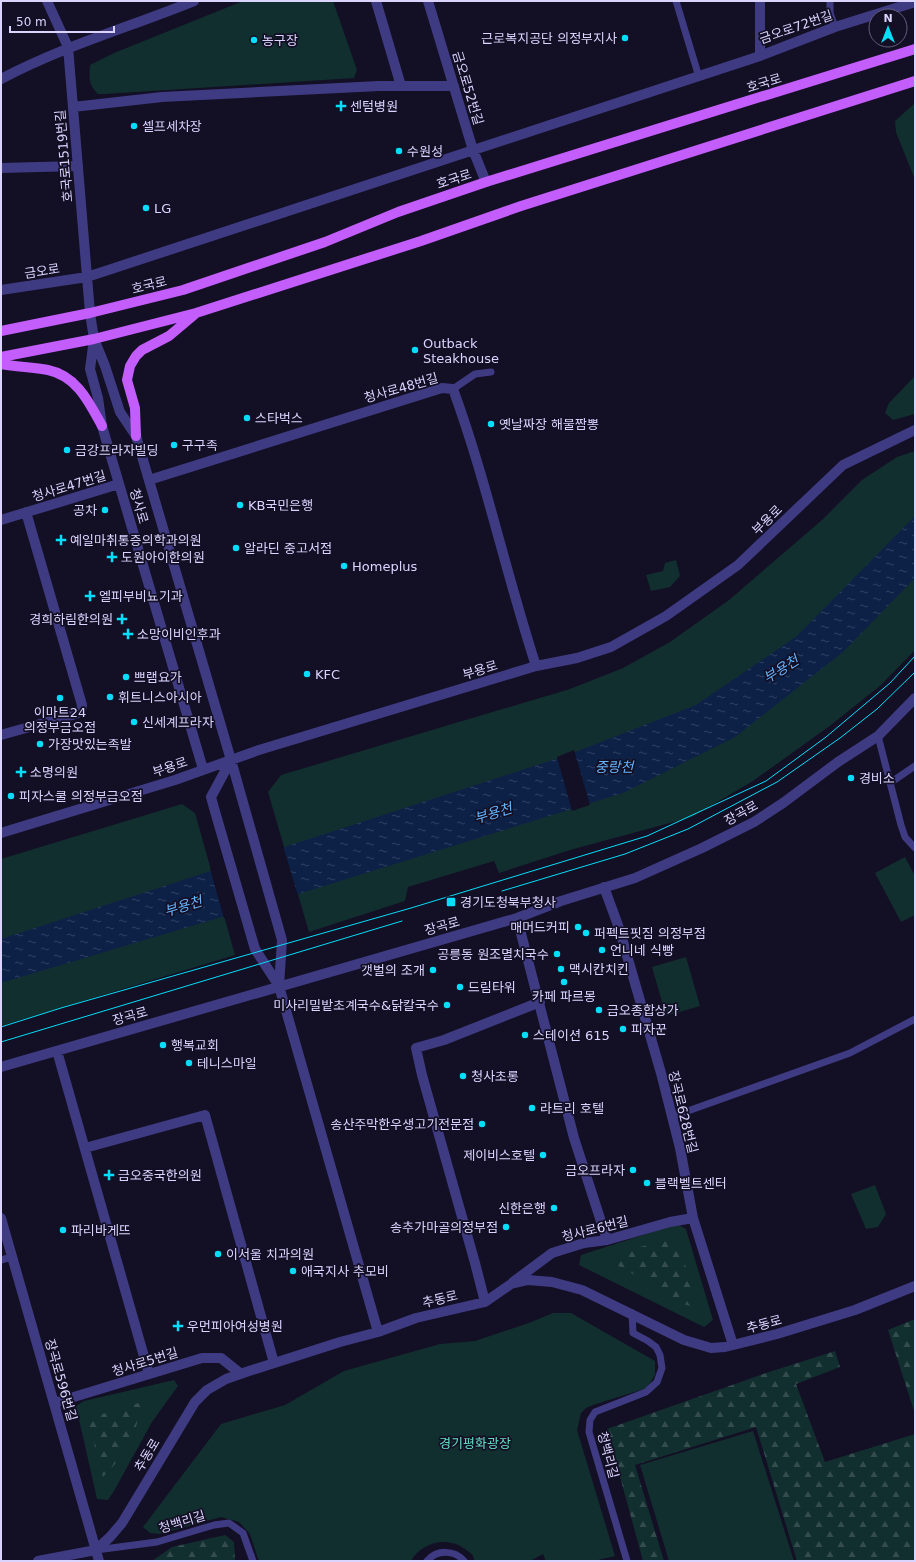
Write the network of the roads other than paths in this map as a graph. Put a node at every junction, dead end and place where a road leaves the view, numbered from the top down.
1 (47, 1) edge
2 (194, 1) edge
3 (376, 1) edge
4 (428, 1) edge
5 (676, 1) edge
6 (760, 1) edge
7 (830, 1) edge
8 (915, 2) edge
9 (835, 28) junction
10 (68, 47) junction
11 (915, 49) edge
12 (760, 56) junction
13 (699, 77) junction
14 (1, 79) edge
15 (915, 82) edge
16 (401, 86) junction
17 (454, 86) junction
18 (73, 107) junction
19 (473, 150) junction
20 (78, 166) junction
21 (1, 168) edge
22 (486, 182) junction
23 (87, 277) junction
24 (1, 290) edge
25 (90, 313) junction
26 (196, 313) junction
27 (1, 331) edge
28 (94, 340) junction
29 (1, 357) edge
30 (1, 364) edge
31 (11, 366) junction
32 (1, 368) edge
33 (492, 372) dead end
34 (453, 389) junction
35 (102, 426) junction
36 (913, 430) edge
37 (136, 436) junction
38 (149, 480) junction
39 (119, 484) junction
40 (26, 512) junction
41 (1, 520) edge
42 (536, 666) junction
43 (915, 698) edge
44 (1, 735) edge
45 (878, 736) junction
46 (231, 760) junction
47 (915, 766) edge
48 (203, 769) junction
49 (890, 782) junction
50 (1, 833) edge
51 (915, 848) edge
52 (604, 887) junction
53 (517, 918) junction
54 (279, 986) junction
55 (540, 1002) junction
56 (915, 1019) edge
57 (57, 1051) junction
58 (1, 1067) edge
59 (671, 1117) junction
60 (85, 1148) junction
61 (1, 1218) edge
62 (693, 1218) junction
63 (607, 1240) junction
64 (12, 1257) junction
65 (1, 1260) edge
66 (511, 1284) junction
67 (915, 1286) edge
68 (484, 1302) junction
69 (632, 1313) junction
70 (378, 1332) junction
71 (733, 1345) junction
72 (274, 1363) junction
73 (149, 1374) junction
74 (241, 1374) junction
75 (54, 1403) junction
76 (96, 1550) junction
77 (38, 1561) edge
78 (99, 1561) edge
79 (253, 1561) edge
80 (427, 1561) edge
81 (464, 1561) edge
82 (627, 1561) edge

1 - 10 street, 호국로1519번길
2 - 10 street
3 - 16 street
4 - 17 street, 금오로52번길
5 - 13 lane
6 - 12 street, 금오로72번길
7 - 9 lane
8 - 9 street, 금오로72번길
9 - 12 street, 금오로72번길
10 - 14 street
10 - 18 street, 호국로1519번길
11 - 22 main road, 호국로
12 - 13 street, 금오로
13 - 19 street, 금오로
15 - 26 main road
16 - 17 street
16 - 18 street
17 - 19 street, 금오로52번길
18 - 20 street, 호국로1519번길
19 - 22 street, 금오로52번길
19 - 23 street, 금오로
20 - 21 street
20 - 23 street, 호국로1519번길
22 - 25 main road, 호국로
23 - 24 street, 금오로
23 - 25 street, 호국로1519번길
25 - 27 main road, 호국로
25 - 28 street, 청사로
26 - 28 main road
26 - 37 main road
28 - 29 main road
28 - 35 street, 청사로
28 - 37 street, 청사로
30 - 31 main road
31 - 32 main road
31 - 35 main road
33 - 34 lane
34 - 38 street, 청사로48번길
34 - 42 street, 청사로48번길
35 - 39 street, 청사로
36 - 42 street, 부용로
37 - 38 street, 청사로
38 - 46 street, 청사로
39 - 40 street, 청사로47번길
39 - 48 street, 청사로
40 - 41 street, 청사로47번길
40 - 44 street, 청사로47번길
42 - 46 street, 부용로
43 - 45 street, 장곡로
45 - 49 lane
45 - 52 street, 장곡로
46 - 48 street, 부용로
46 - 54 street, 청사로
46 - 54 street
47 - 49 lane
48 - 50 street, 부용로
49 - 51 lane
52 - 53 street, 장곡로
52 - 59 street, 장곡로628번길
53 - 54 street, 장곡로
53 - 55 street
54 - 57 street, 장곡로
54 - 70 street
55 - 63 street
55 - 68 street
56 - 59 lane
57 - 58 street, 장곡로
57 - 60 street
59 - 62 street, 장곡로628번길
60 - 72 street
60 - 73 street
61 - 64 street, 장곡로596번길
62 - 63 street, 청사로6번길
62 - 71 street, 장곡로628번길
63 - 66 street, 청사로6번길
64 - 65 lane
64 - 75 street, 장곡로596번길
66 - 68 street, 추동로
66 - 69 street, 추동로
67 - 71 street, 추동로
68 - 70 street, 추동로
69 - 71 street, 추동로
69 - 82 lane, 청백리길
70 - 72 street, 추동로
72 - 74 street, 추동로
73 - 74 street, 청사로5번길
73 - 75 street, 청사로5번길
74 - 76 street, 추동로
75 - 76 street, 장곡로596번길
76 - 77 street
76 - 78 street, 장곡로596번길
76 - 79 lane, 청백리길
80 - 81 lane

